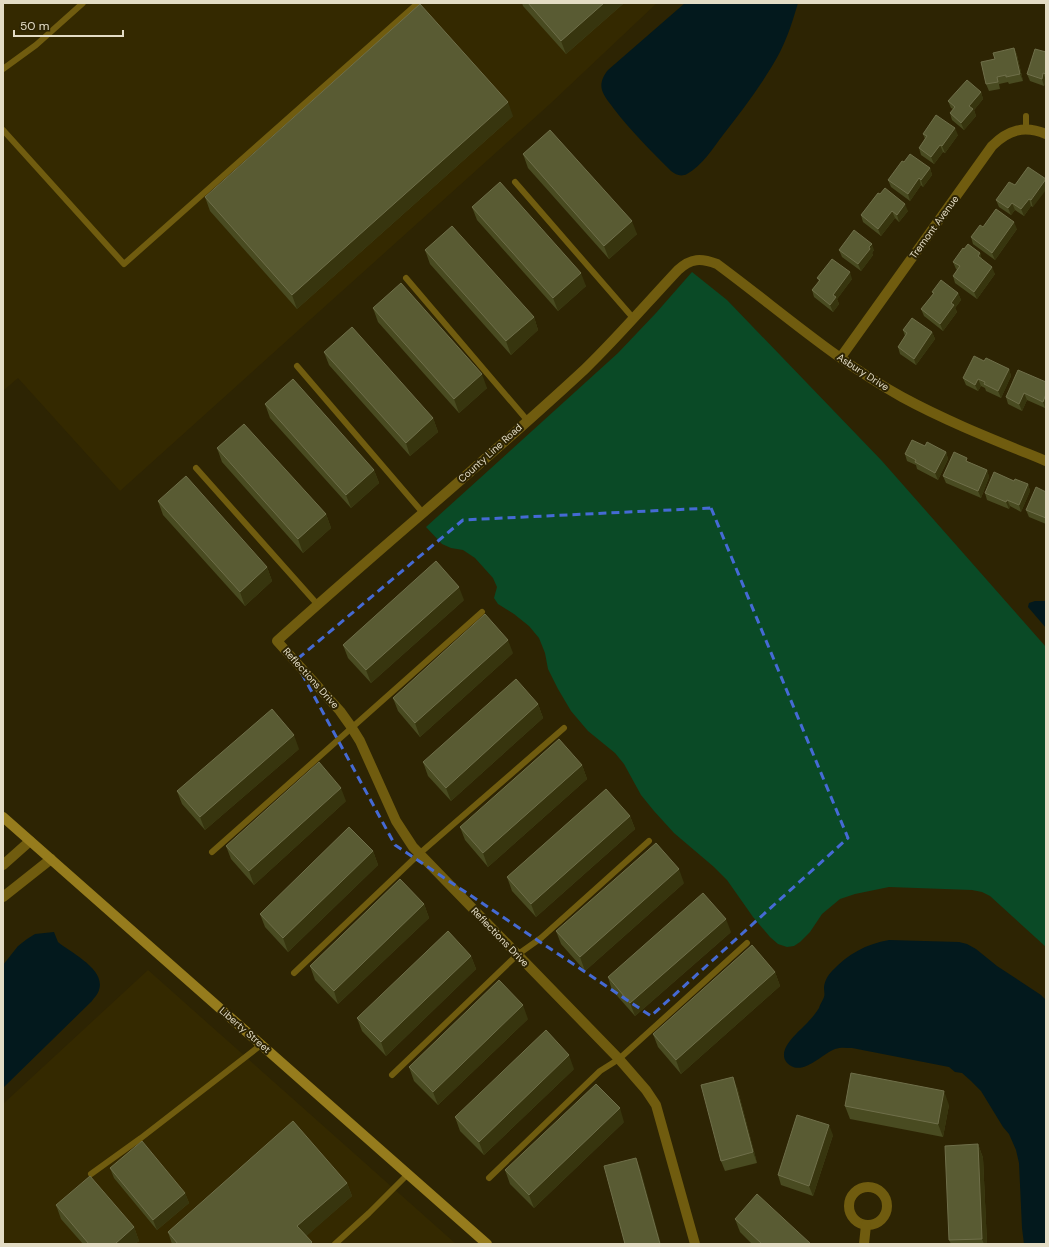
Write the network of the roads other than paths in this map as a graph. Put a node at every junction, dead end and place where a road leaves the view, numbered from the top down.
1 (83, 3) edge
2 (418, 3) edge
3 (3, 69) edge
4 (1026, 116) dead end
5 (3, 130) edge
6 (1026, 130) junction
7 (1046, 134) edge
8 (515, 182) dead end
9 (696, 260) joint
10 (406, 278) dead end
11 (634, 319) junction
12 (841, 357) junction
13 (297, 366) dead end
14 (528, 420) junction
15 (1046, 461) edge
16 (196, 468) dead end
17 (423, 513) junction
18 (318, 605) junction
19 (482, 612) dead end
20 (278, 641) joint
21 (351, 727) junction
22 (564, 728) dead end
23 (3, 816) edge
24 (30, 841) junction
25 (650, 842) dead end
26 (212, 852) dead end
27 (419, 854) junction
28 (51, 859) junction
29 (3, 865) edge
30 (3, 897) edge
31 (746, 943) dead end
32 (518, 955) junction
33 (294, 973) dead end
34 (262, 1045) junction
35 (619, 1059) junction
36 (392, 1075) dead end
37 (91, 1174) dead end
38 (408, 1174) junction
39 (489, 1178) dead end
40 (866, 1224) dead end
41 (335, 1244) edge
42 (487, 1244) edge
43 (695, 1244) edge
44 (864, 1244) edge

1 - 3 lane
2 - 5 lane
4 - 6 lane
6 - 7 street, Tremont Avenue
6 - 12 street, Tremont Avenue
8 - 11 lane
9 - 11 street, County Line Road
9 - 12 street, Asbury Drive
10 - 14 lane
11 - 14 street, County Line Road
12 - 15 street, Asbury Drive
13 - 17 lane
14 - 17 street, County Line Road
16 - 18 lane
17 - 18 street, County Line Road
18 - 20 street, County Line Road
19 - 21 lane
20 - 21 street, Reflections Drive
21 - 26 lane
21 - 27 street, Reflections Drive
22 - 27 lane
23 - 24 street, Liberty Street
24 - 28 street, Liberty Street
24 - 29 street
25 - 32 lane
27 - 32 street, Reflections Drive
27 - 33 lane
28 - 30 street
28 - 34 street, Liberty Street
31 - 35 lane
32 - 35 street, Reflections Drive
32 - 36 lane
34 - 37 lane
34 - 38 street, Liberty Street
35 - 39 lane
35 - 43 street, Reflections Drive
38 - 41 lane
38 - 42 street, Liberty Street
40 - 44 street

